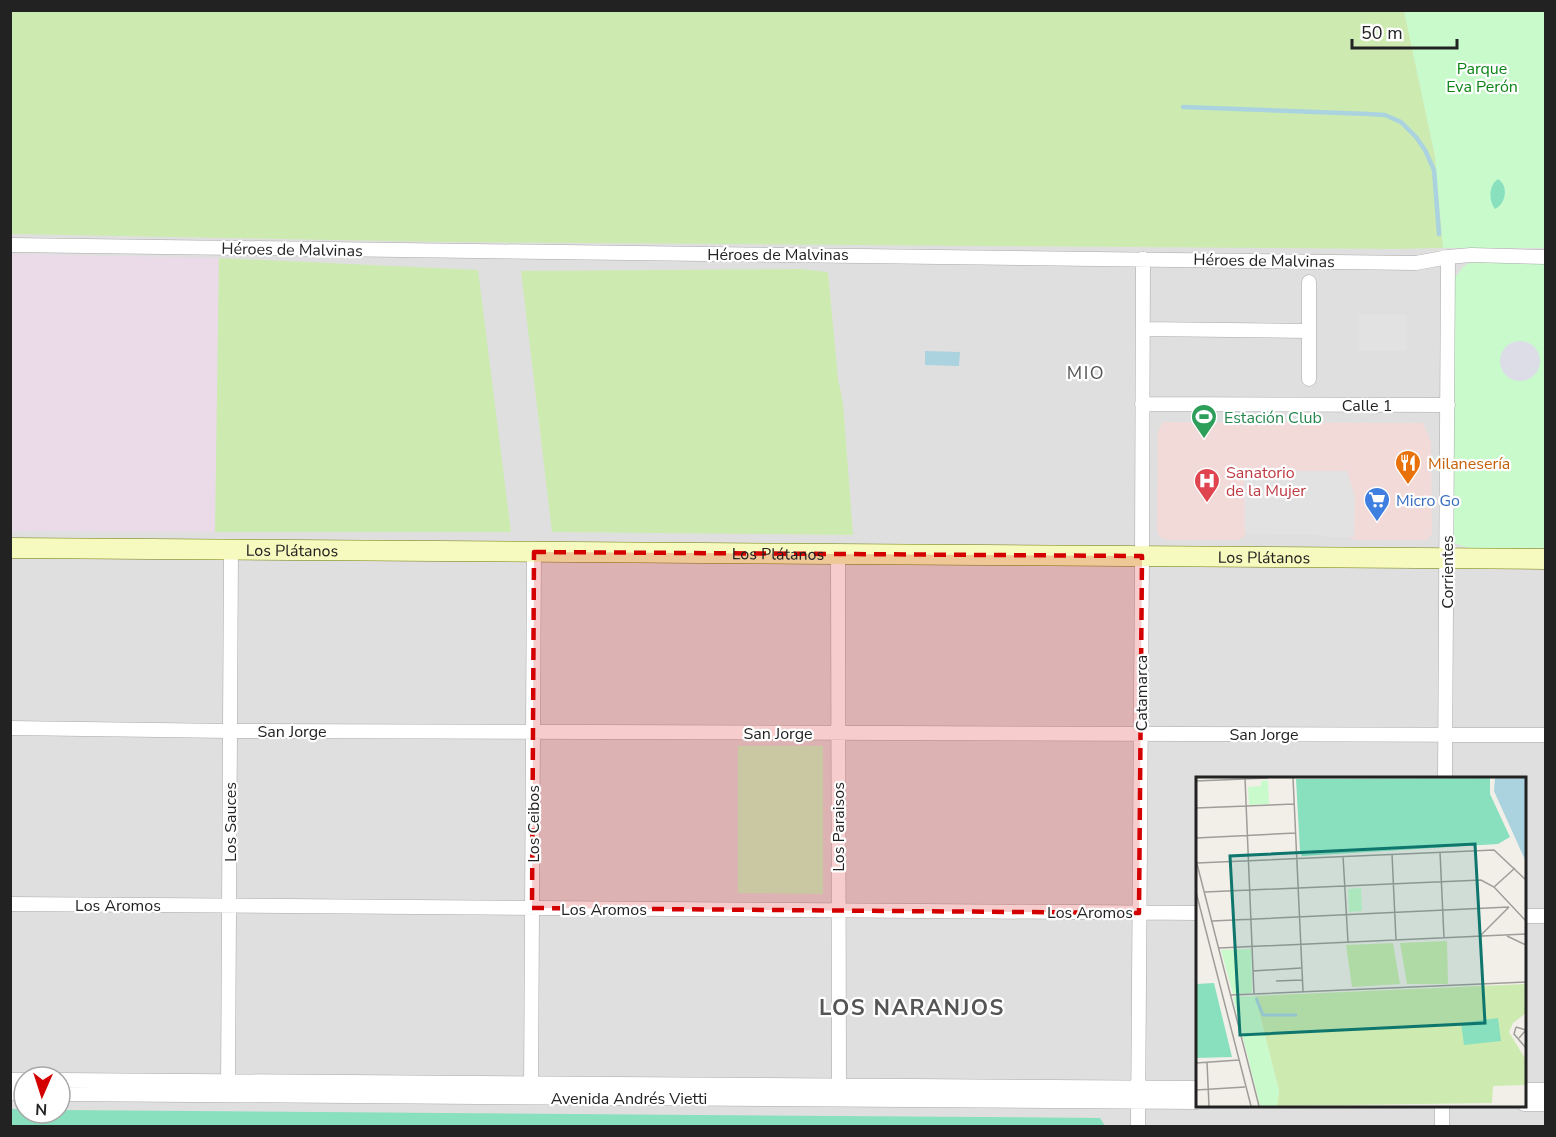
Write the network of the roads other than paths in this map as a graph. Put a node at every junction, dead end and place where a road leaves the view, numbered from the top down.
1 (10, 245) edge
2 (1448, 257) junction
3 (1545, 257) edge
4 (1143, 259) junction
5 (1309, 282) dead end
6 (1143, 329) junction
7 (1309, 331) junction
8 (1309, 379) dead end
9 (1142, 404) junction
10 (1448, 405) junction
11 (10, 548) edge
12 (231, 550) junction
13 (534, 552) junction
14 (838, 554) junction
15 (1142, 556) junction
16 (1447, 559) junction
17 (1545, 559) edge
18 (10, 728) edge
19 (230, 731) junction
20 (533, 732) junction
21 (838, 733) junction
22 (1141, 734) junction
23 (1445, 735) junction
24 (1545, 735) edge
25 (1445, 777) edge
26 (10, 904) edge
27 (229, 906) junction
28 (532, 908) junction
29 (838, 910) junction
30 (1139, 913) junction
31 (1196, 913) edge
32 (1526, 916) edge
33 (1545, 916) edge
34 (72, 1081) edge
35 (228, 1088) junction
36 (1196, 1088) edge
37 (531, 1090) junction
38 (1526, 1090) edge
39 (1545, 1090) edge
40 (839, 1092) junction
41 (72, 1094) edge
42 (1138, 1094) junction
43 (1196, 1102) edge
44 (1526, 1104) edge
45 (1545, 1104) edge
46 (1442, 1107) edge
47 (1138, 1126) edge
48 (1442, 1126) edge

1 - 4 street, Héroes de Malvinas
2 - 3 street, Héroes de Malvinas
2 - 4 street, Héroes de Malvinas
2 - 10 street, Corrientes
4 - 6 street, Catamarca
5 - 7 street
6 - 7 street
6 - 9 street, Catamarca
7 - 8 street
9 - 10 street, Calle 1
9 - 15 street, Catamarca
10 - 16 street, Corrientes
11 - 12 street, Los Plátanos
12 - 13 street, Los Plátanos
12 - 19 street, Los Sauces
13 - 14 street, Los Plátanos
13 - 20 street, Los Ceibos
14 - 15 street, Los Plátanos
14 - 21 street, Los Paraisos
15 - 16 street, Los Plátanos
15 - 22 street, Catamarca
16 - 17 street, Los Plátanos
16 - 23 street, Corrientes
18 - 19 street, San Jorge
19 - 20 street, San Jorge
19 - 27 street, Los Sauces
20 - 21 street, San Jorge
20 - 28 street, Los Ceibos
21 - 22 street, San Jorge
21 - 29 street, Los Paraisos
22 - 23 street, San Jorge
22 - 30 street, Catamarca
23 - 24 street, San Jorge
23 - 25 street, Corrientes
26 - 27 street, Los Aromos
27 - 28 street, Los Aromos
27 - 35 street, Los Sauces
28 - 29 street, Los Aromos
28 - 37 street, Los Ceibos
29 - 30 street, Los Aromos
29 - 40 street, Los Paraisos
30 - 31 street, Los Aromos
30 - 42 street, Catamarca
32 - 33 street
34 - 35 street, Avenida Andrés Vietti
35 - 37 street, Avenida Andrés Vietti
35 - 41 street, Avenida Andrés Vietti
36 - 42 street, Avenida Andrés Vietti
37 - 40 street, Avenida Andrés Vietti
38 - 39 street
40 - 42 street, Avenida Andrés Vietti
42 - 43 street, Avenida Andrés Vietti
42 - 47 street, Catamarca
44 - 45 street
46 - 48 street

